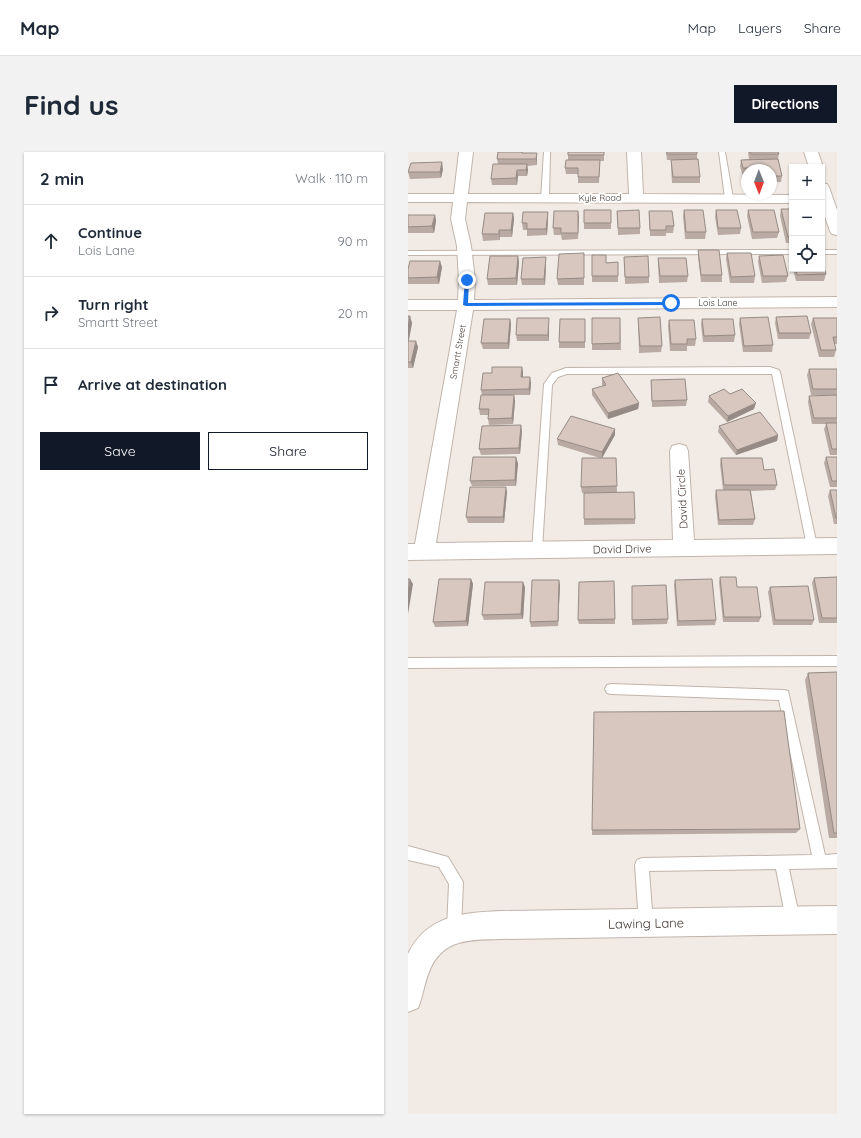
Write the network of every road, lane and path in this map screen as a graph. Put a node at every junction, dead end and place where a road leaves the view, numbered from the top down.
1 (466, 152) edge
2 (547, 152) edge
3 (634, 152) edge
4 (722, 152) edge
5 (811, 152) edge
6 (815, 164) edge
7 (827, 196) edge
8 (408, 198) edge
9 (545, 198) junction
10 (636, 198) junction
11 (729, 198) junction
12 (789, 199) edge
13 (459, 200) junction
14 (837, 231) edge
15 (789, 252) edge
16 (825, 252) edge
17 (837, 252) edge
18 (408, 253) edge
19 (465, 253) junction
20 (837, 302) edge
21 (408, 305) edge
22 (466, 305) junction
23 (679, 451) dead end
24 (812, 546) junction
25 (837, 546) edge
26 (684, 548) junction
27 (537, 550) junction
28 (416, 552) edge
29 (837, 661) edge
30 (408, 663) edge
31 (611, 689) dead end
32 (408, 853) edge
33 (820, 861) junction
34 (837, 861) edge
35 (781, 862) junction
36 (793, 920) junction
37 (837, 920) edge
38 (646, 923) junction
39 (454, 929) junction
40 (411, 972) edge
41 (408, 998) edge

1 - 13 street, Smartt Street
2 - 9 lane
3 - 10 street
4 - 11 lane
5 - 6 street
7 - 14 street
8 - 13 street, Kyle Road
9 - 10 street, Kyle Road
9 - 13 street, Kyle Road
10 - 11 street, Kyle Road
11 - 12 street, Kyle Road
13 - 19 street, Smartt Street
15 - 19 lane
16 - 17 lane
18 - 19 lane
19 - 22 street, Smartt Street
20 - 22 street, Lois Lane
21 - 22 street, Lois Lane
22 - 28 street, Smartt Street
23 - 26 street, David Circle
24 - 25 street, David Drive
24 - 26 street, David Drive
24 - 27 lane
26 - 27 street, David Drive
27 - 28 street, David Drive
29 - 30 lane
31 - 33 lane
32 - 39 lane
33 - 34 lane
33 - 35 lane
35 - 36 lane
35 - 38 lane
36 - 37 street, Lawing Lane
36 - 38 street, Lawing Lane
38 - 39 street, Lawing Lane
39 - 40 street
40 - 41 street

